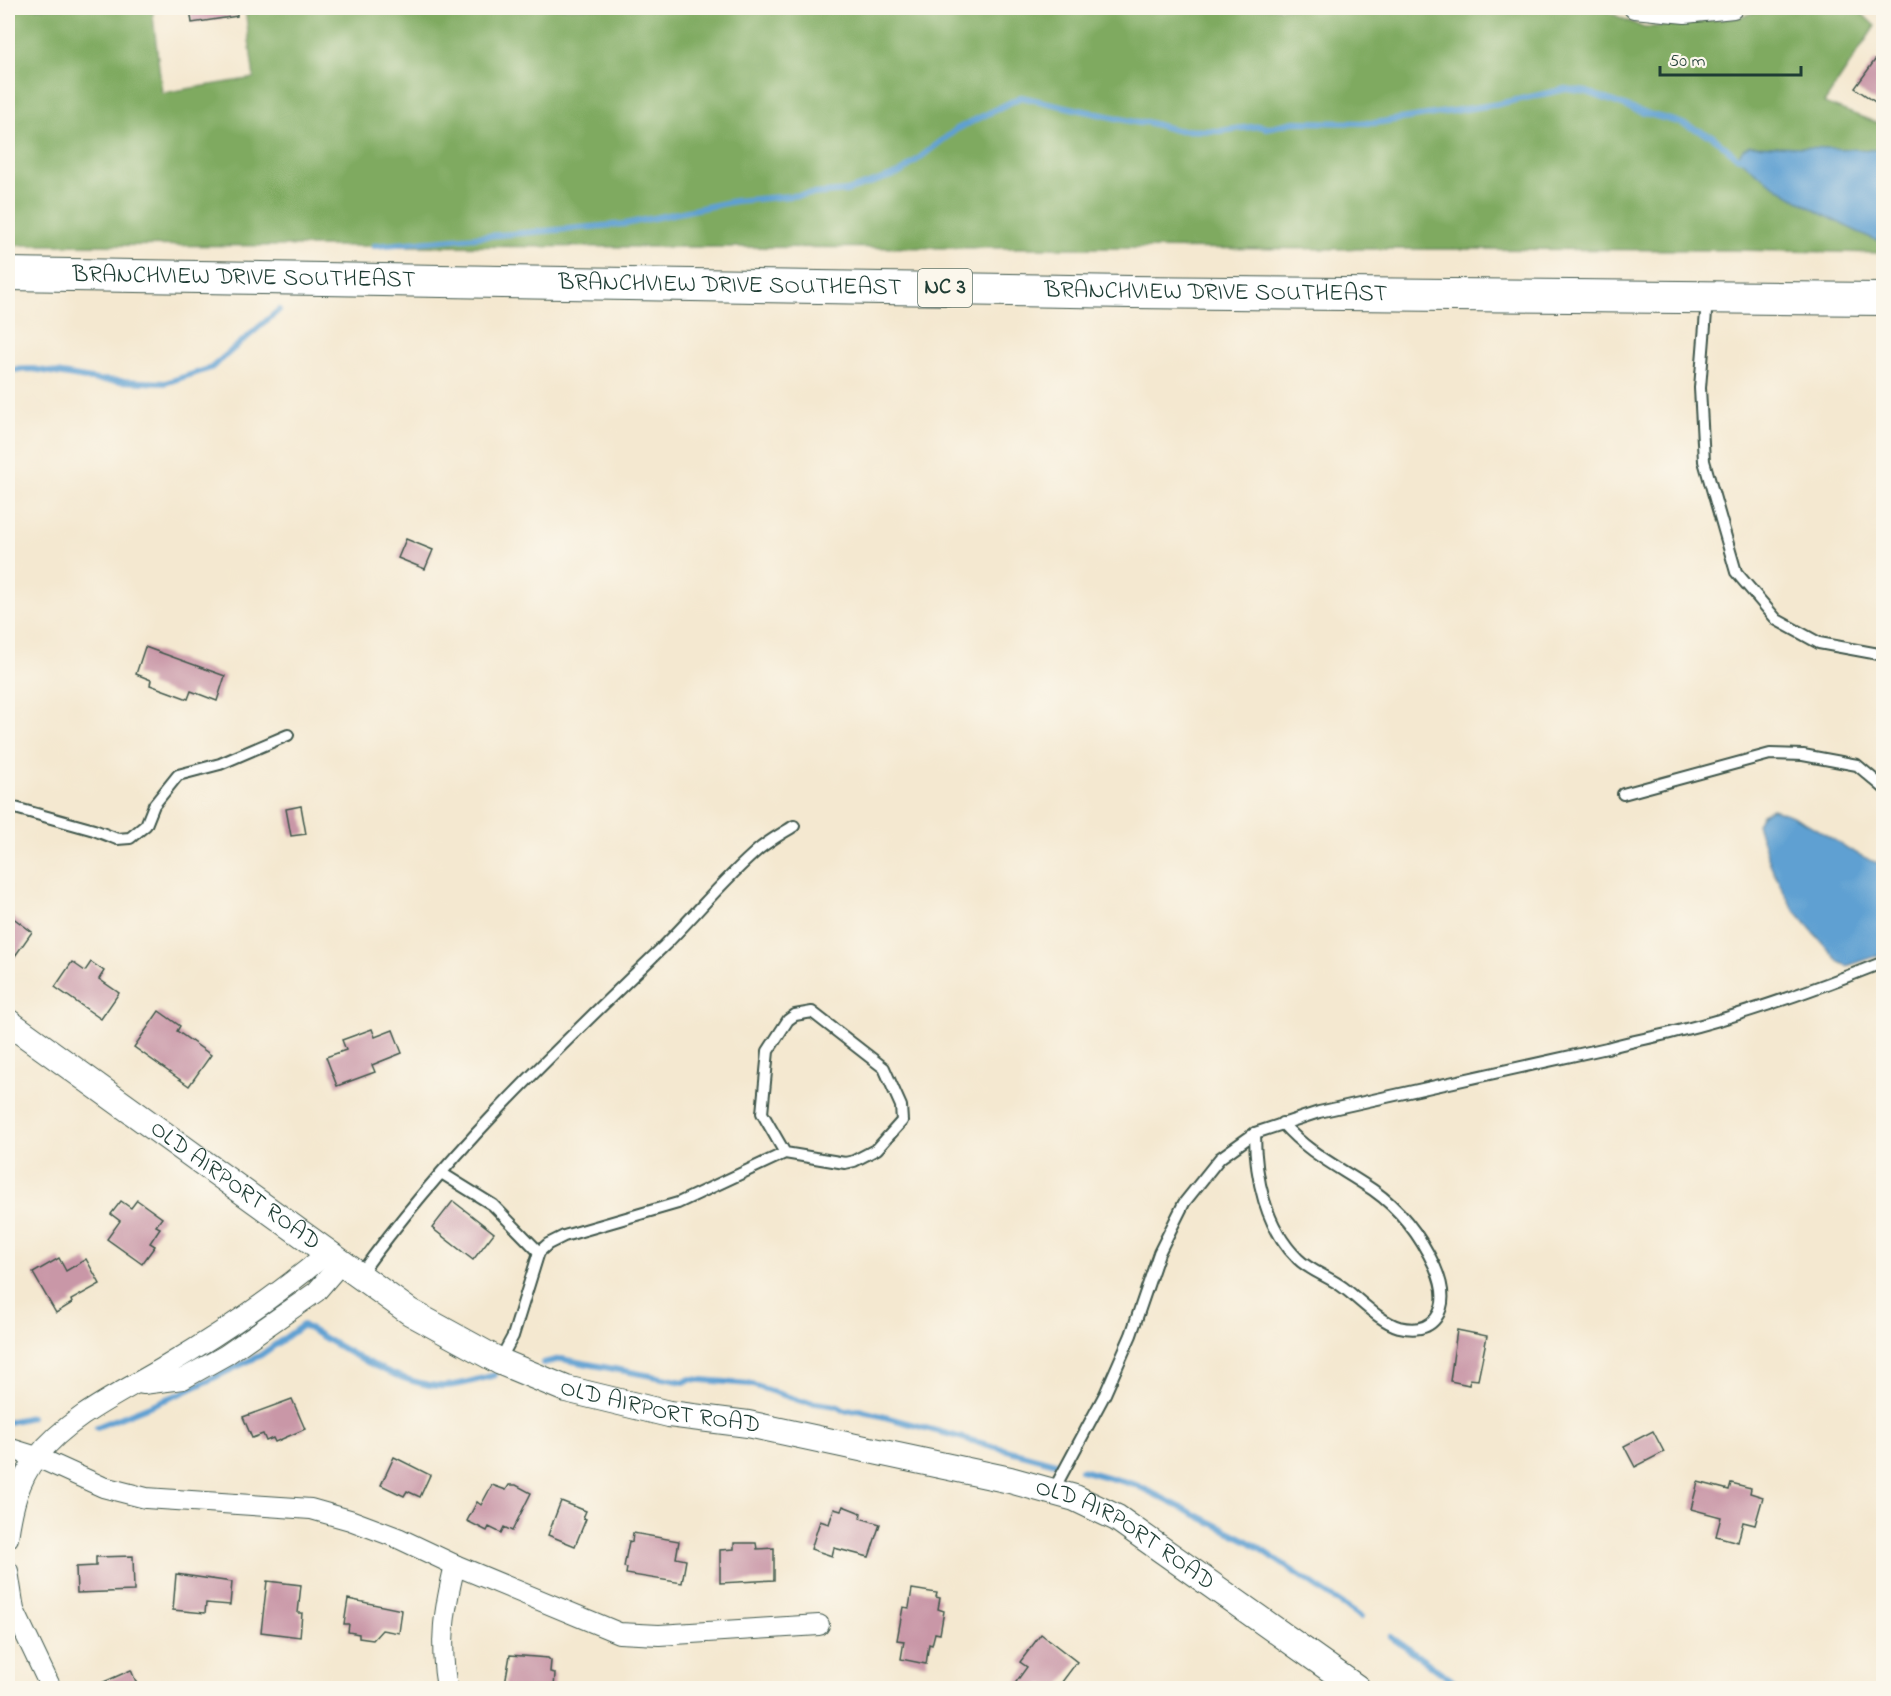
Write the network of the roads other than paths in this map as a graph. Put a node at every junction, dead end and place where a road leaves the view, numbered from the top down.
1 (1634, 8) edge
2 (1733, 8) edge
3 (8, 274) edge
4 (1707, 297) junction
5 (1884, 299) edge
6 (1884, 655) edge
7 (288, 735) dead end
8 (1884, 788) edge
9 (1623, 794) dead end
10 (8, 806) edge
11 (794, 826) dead end
12 (1884, 962) edge
13 (8, 1022) edge
14 (1282, 1123) junction
15 (1255, 1133) junction
16 (785, 1153) junction
17 (443, 1174) junction
18 (539, 1252) junction
19 (342, 1264) junction
20 (500, 1360) junction
21 (8, 1448) edge
22 (37, 1457) junction
23 (1053, 1491) junction
24 (8, 1538) edge
25 (456, 1565) junction
26 (8, 1571) edge
27 (819, 1625) dead end
28 (51, 1689) edge
29 (447, 1689) edge
30 (1357, 1689) edge

1 - 2 street
3 - 4 main road, BRANCHVIEW DRIVE SOUTHEAST / NC 3
4 - 5 main road, BRANCHVIEW DRIVE SOUTHEAST / NC 3
4 - 6 lane
7 - 10 lane
8 - 9 lane
11 - 17 lane
12 - 14 lane
13 - 19 street, OLD AIRPORT ROAD
14 - 15 lane
14 - 15 lane
15 - 23 lane
16 - 16 lane
16 - 18 lane
17 - 18 lane
17 - 19 lane
18 - 20 lane
19 - 20 street, OLD AIRPORT ROAD
19 - 22 street
20 - 23 street, OLD AIRPORT ROAD
21 - 22 street
22 - 24 street
22 - 25 street
23 - 30 street, OLD AIRPORT ROAD
25 - 27 street
25 - 29 street
26 - 28 street

